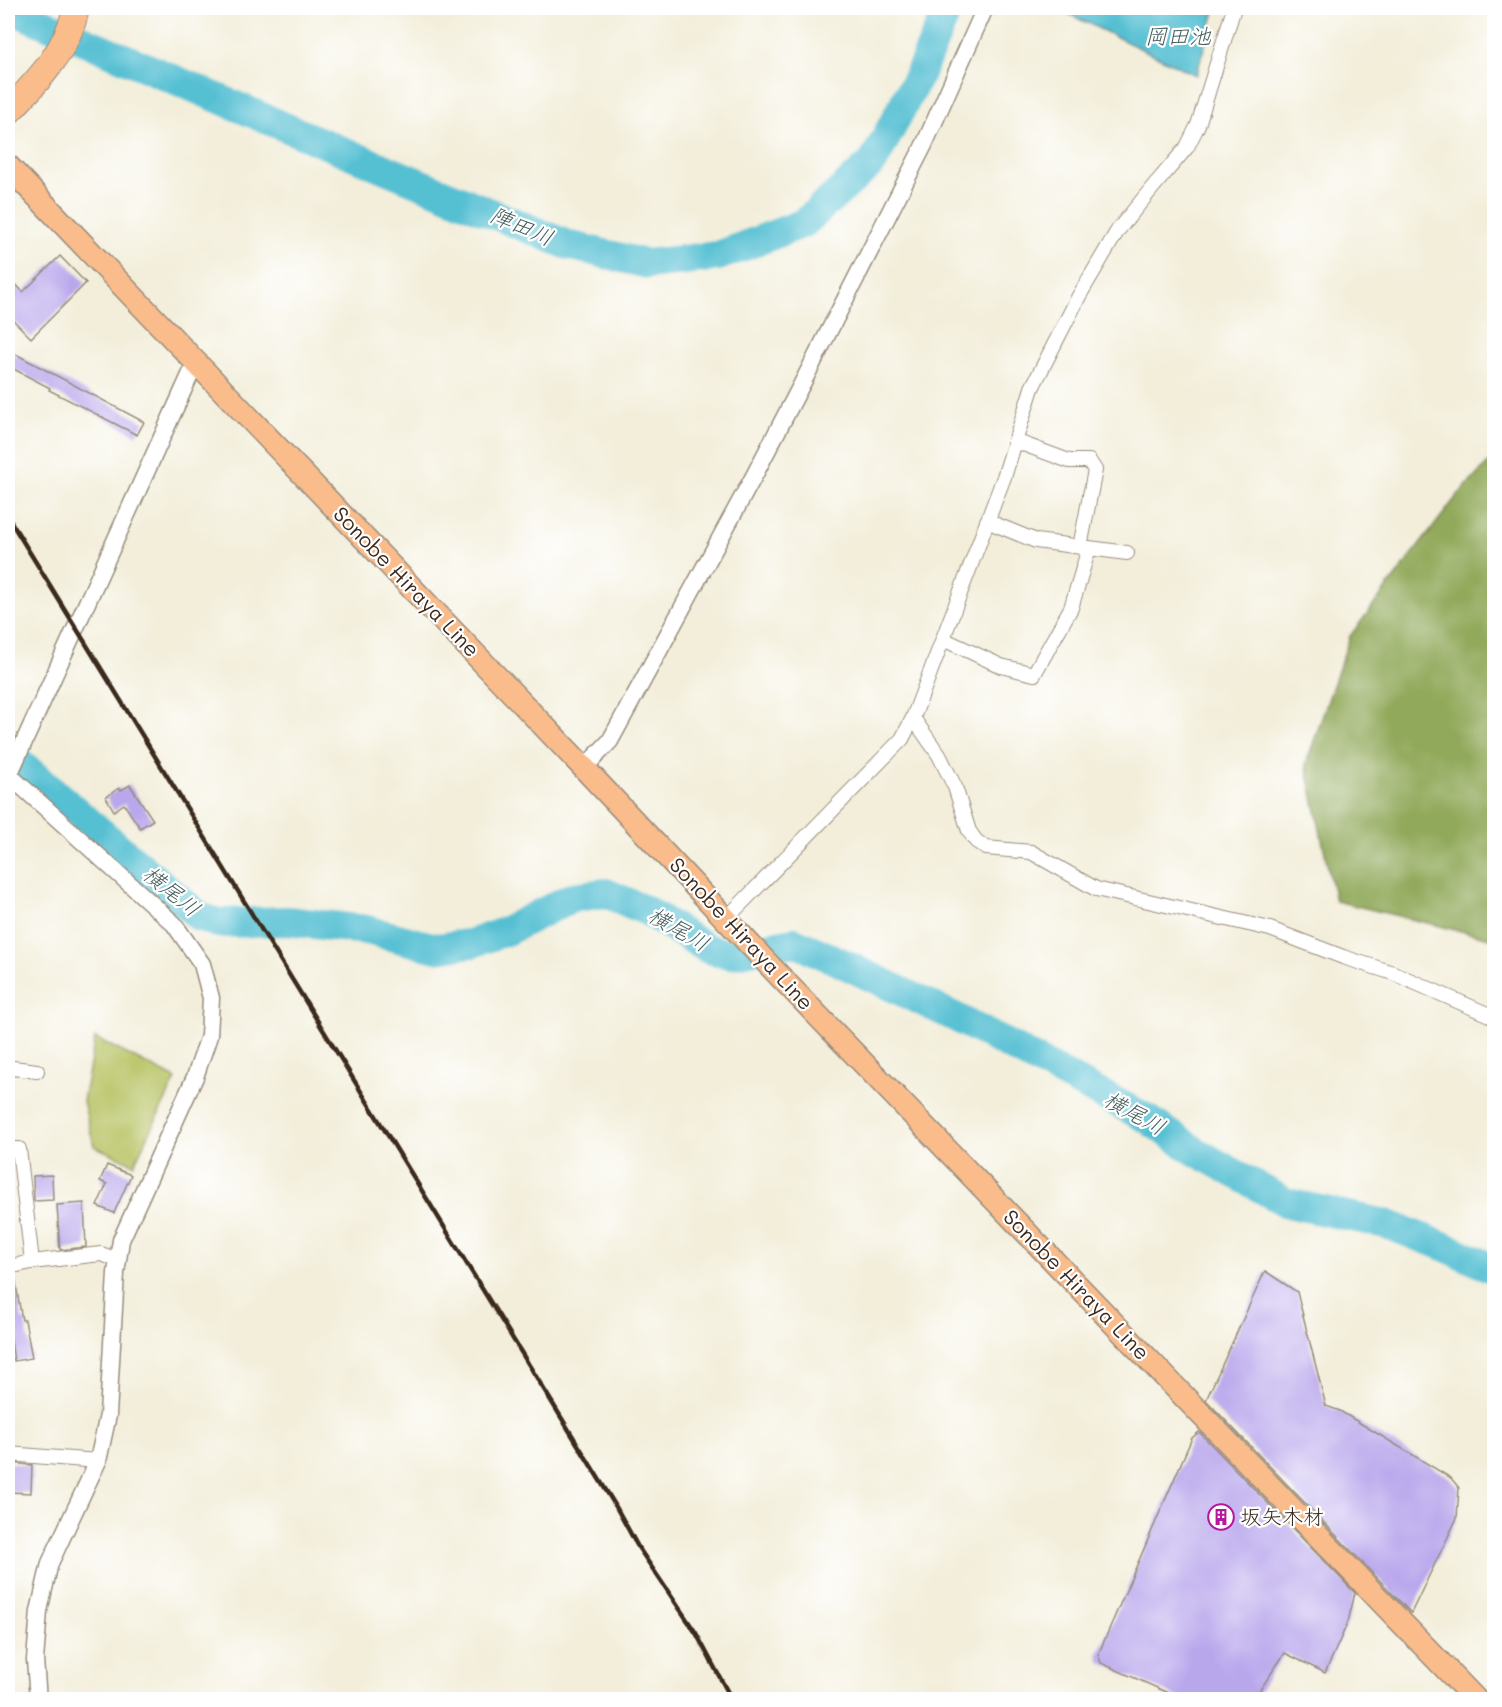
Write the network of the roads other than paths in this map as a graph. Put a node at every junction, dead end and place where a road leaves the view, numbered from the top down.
1 (985, 8) edge
2 (1234, 8) edge
3 (75, 12) edge
4 (16, 103) edge
5 (8, 166) edge
6 (196, 362) junction
7 (1015, 441) junction
8 (987, 521) junction
9 (1084, 547) junction
10 (1127, 553) dead end
11 (943, 639) junction
12 (913, 718) junction
13 (584, 768) junction
14 (9, 774) edge
15 (726, 919) junction
16 (1494, 1017) edge
17 (8, 1070) edge
18 (37, 1071) dead end
19 (8, 1149) edge
20 (118, 1260) junction
21 (32, 1262) junction
22 (8, 1267) edge
23 (8, 1454) edge
24 (98, 1461) junction
25 (38, 1700) edge
26 (1476, 1700) edge

1 - 13 street
2 - 7 street
3 - 4 highway
5 - 6 main road, Sonobe Hiraya Line
6 - 13 main road, Sonobe Hiraya Line
6 - 14 street
7 - 8 street
7 - 9 street
8 - 9 street
8 - 11 street
9 - 10 street
9 - 11 street
11 - 12 street
12 - 15 street
12 - 16 street
13 - 15 main road, Sonobe Hiraya Line
14 - 20 street
15 - 26 main road, Sonobe Hiraya Line
17 - 18 street
19 - 21 street
20 - 21 street
20 - 24 street
21 - 22 street
23 - 24 street
24 - 25 street

